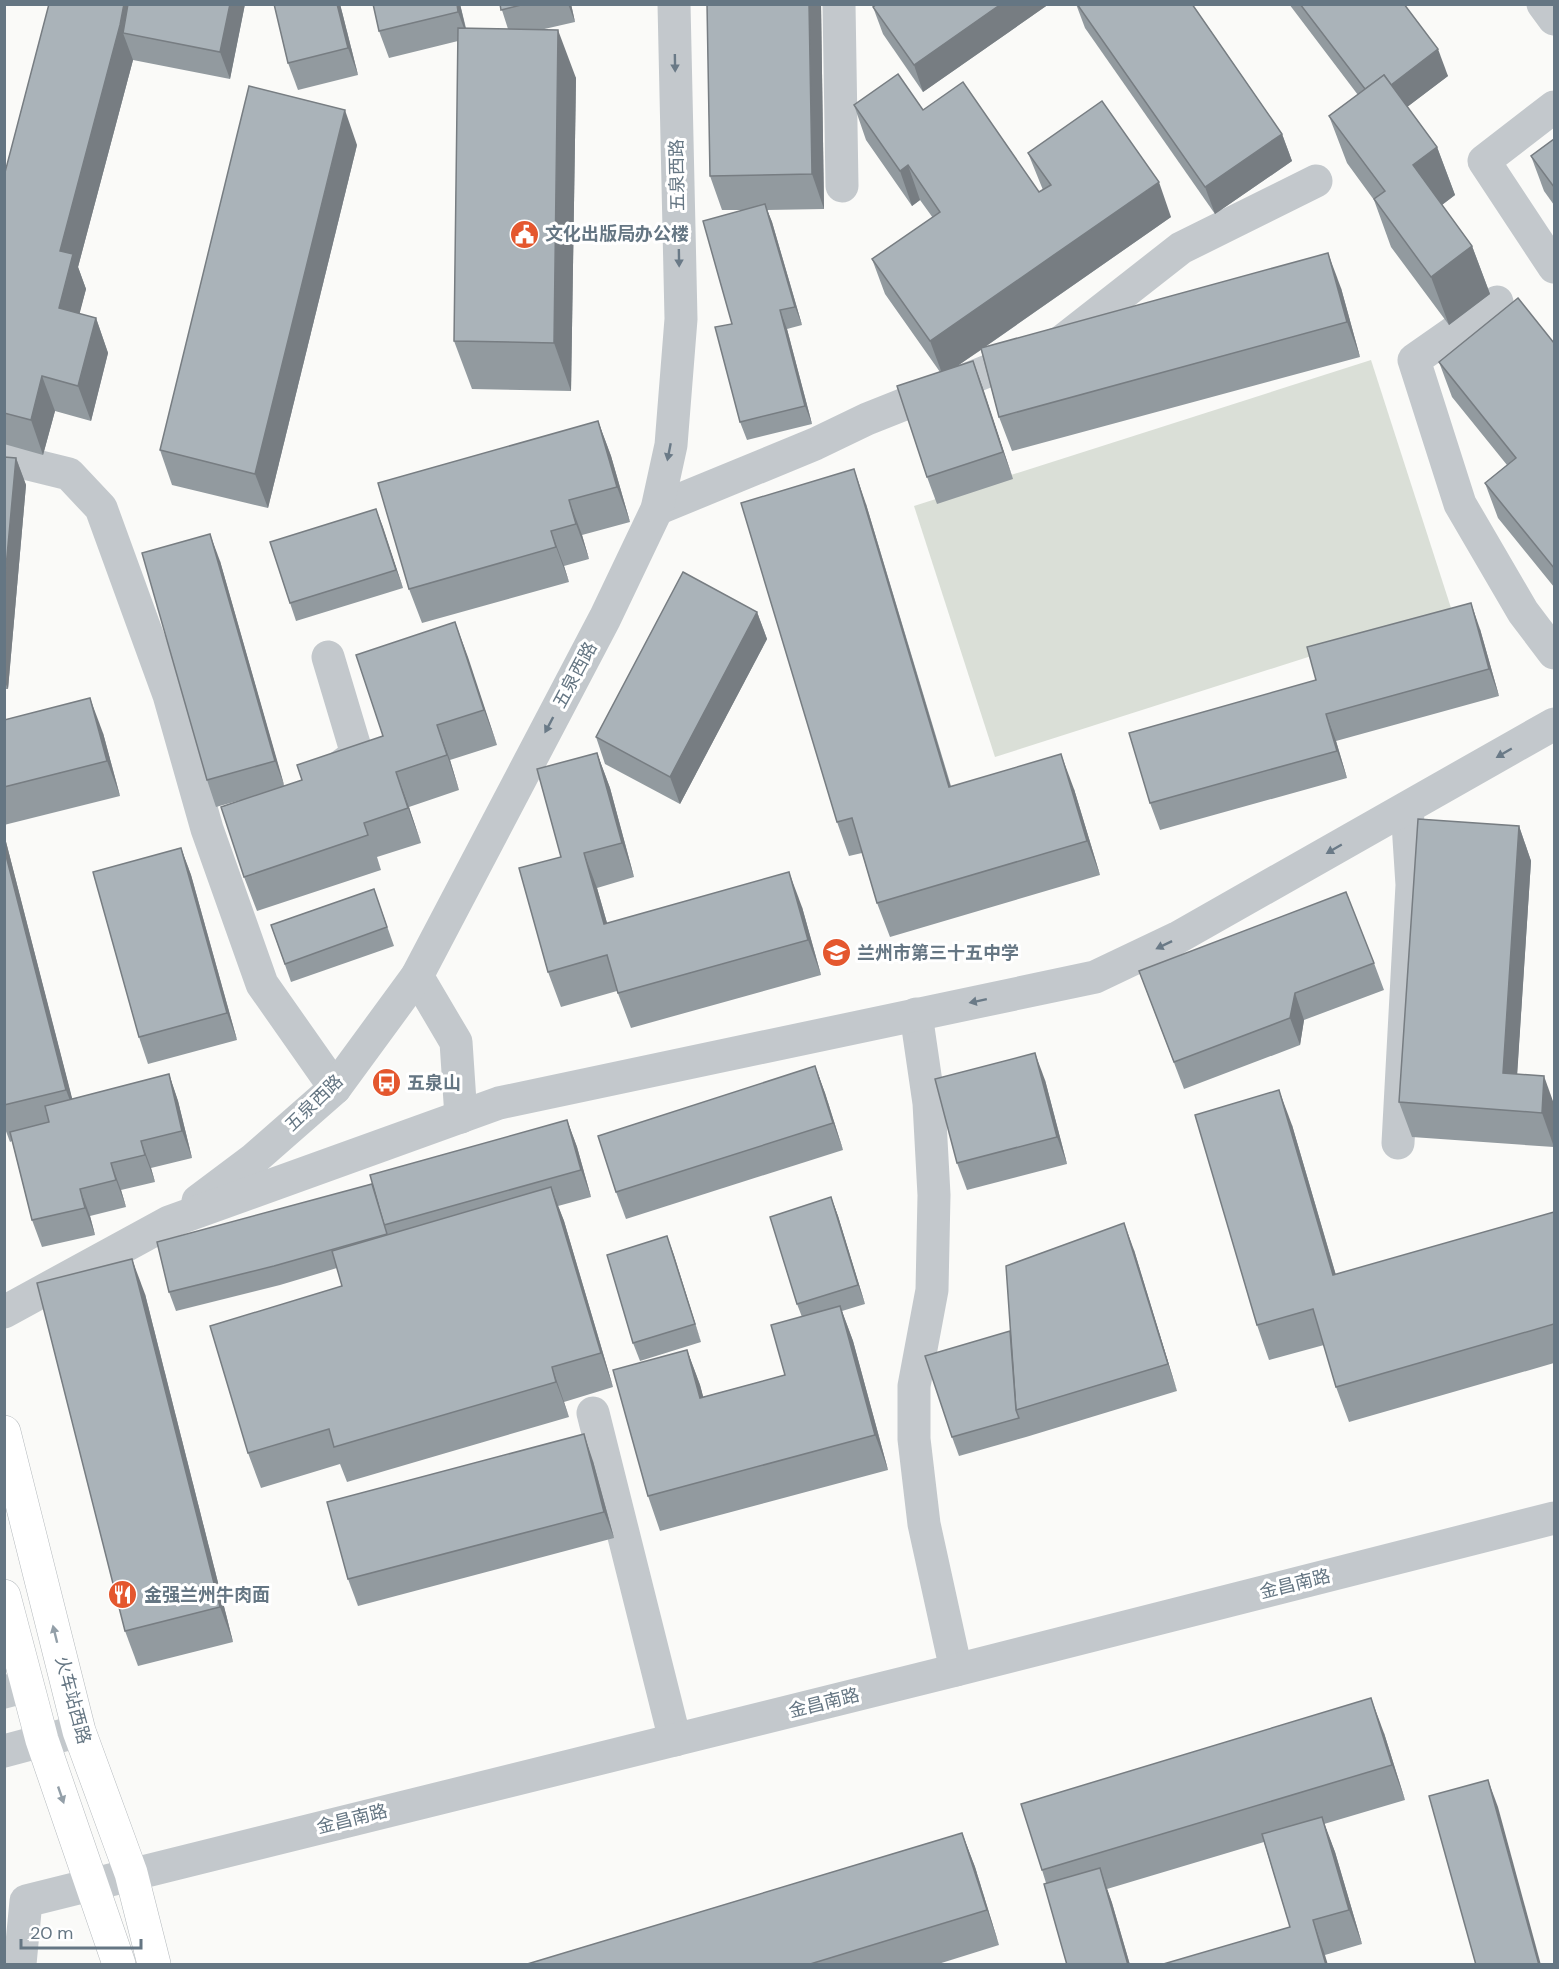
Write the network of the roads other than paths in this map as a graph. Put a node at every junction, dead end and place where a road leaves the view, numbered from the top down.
1 (674, 4) edge
2 (839, 4) edge
3 (1543, 4) edge
4 (1554, 19) edge
5 (1554, 107) edge
6 (1316, 181) dead end
7 (842, 186) dead end
8 (1554, 267) edge
9 (1497, 302) dead end
10 (4, 458) edge
11 (657, 509) junction
12 (1554, 653) edge
13 (328, 657) dead end
14 (1554, 724) edge
15 (304, 795) edge
16 (1407, 808) junction
17 (241, 820) edge
18 (207, 829) junction
19 (417, 976) junction
20 (916, 1014) junction
21 (335, 1088) junction
22 (462, 1117) junction
23 (1398, 1143) dead end
24 (169, 1222) junction
25 (4, 1312) edge
26 (593, 1413) dead end
27 (4, 1432) edge
28 (1554, 1518) edge
29 (4, 1596) edge
30 (956, 1670) junction
31 (16, 1689) edge
32 (79, 1731) junction
33 (42, 1740) junction
34 (675, 1740) junction
35 (4, 1751) edge
36 (131, 1873) junction
37 (92, 1884) junction
38 (153, 1960) edge
39 (20, 1965) edge
40 (120, 1965) edge

1 -> 11 street, 五泉西路
2 - 7 street
3 - 4 street
5 - 8 street
6 - 11 street
9 - 12 street
10 - 18 street
11 -> 19 street, 五泉西路
13 - 15 street
14 -> 16 street
16 -> 20 street
16 - 23 street
17 - 18 street
18 - 21 street
19 - 21 street, 五泉西路
19 - 22 street
20 - 22 street
20 - 30 street
21 - 24 street, 五泉西路
22 - 24 street
24 - 25 street
26 - 34 street
32 -> 27 main road, 火车站西路
28 - 30 street, 金昌南路
29 - 31 main road
30 - 34 street, 金昌南路
31 - 33 main road
32 - 33 street
32 - 36 main road, 火车站西路
33 - 35 street
33 -> 37 main road
34 - 36 street, 金昌南路
36 - 37 street, 金昌南路
36 - 38 main road, 火车站西路
37 - 39 street, 金昌南路
37 - 40 main road
38 - 40 street

